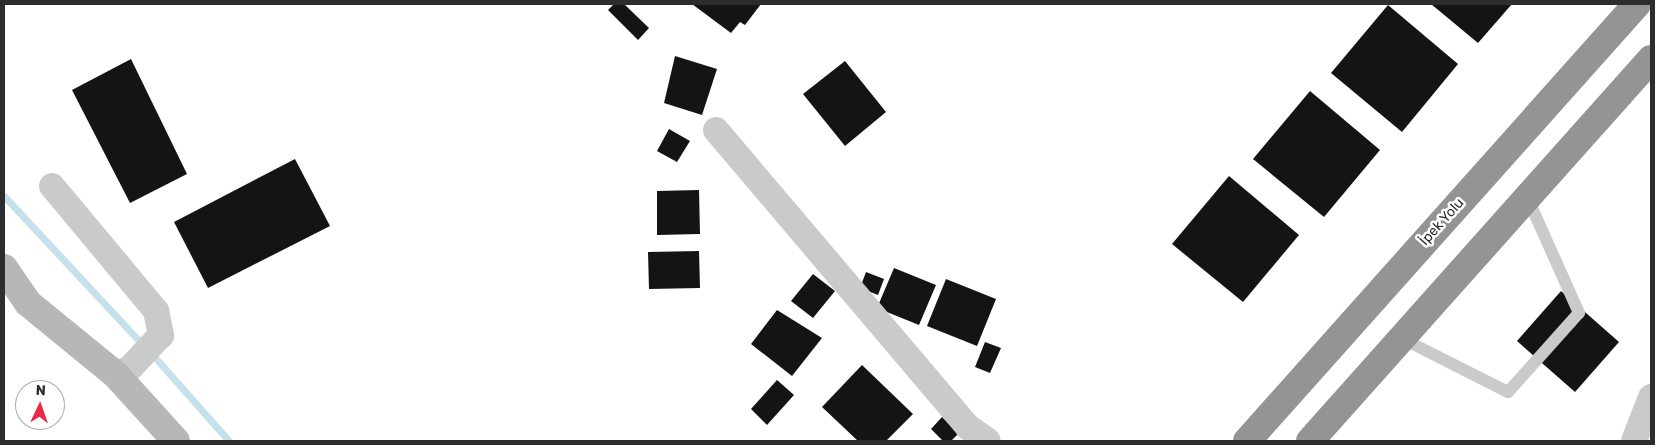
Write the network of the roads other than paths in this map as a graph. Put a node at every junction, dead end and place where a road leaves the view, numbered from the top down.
1 (1637, 4) edge
2 (1651, 59) edge
3 (716, 130) dead end
4 (52, 186) dead end
5 (1527, 197) junction
6 (4, 268) edge
7 (1401, 338) junction
8 (123, 372) junction
9 (1651, 397) edge
10 (176, 441) edge
11 (988, 441) edge
12 (1247, 441) edge
13 (1310, 441) edge
14 (1634, 441) edge

1 - 12 highway, İpek Yolu
2 - 5 highway
3 - 11 street
4 - 8 street
5 - 7 highway
5 - 7 lane
6 - 8 street
7 - 13 highway
8 - 10 street
9 - 14 street

